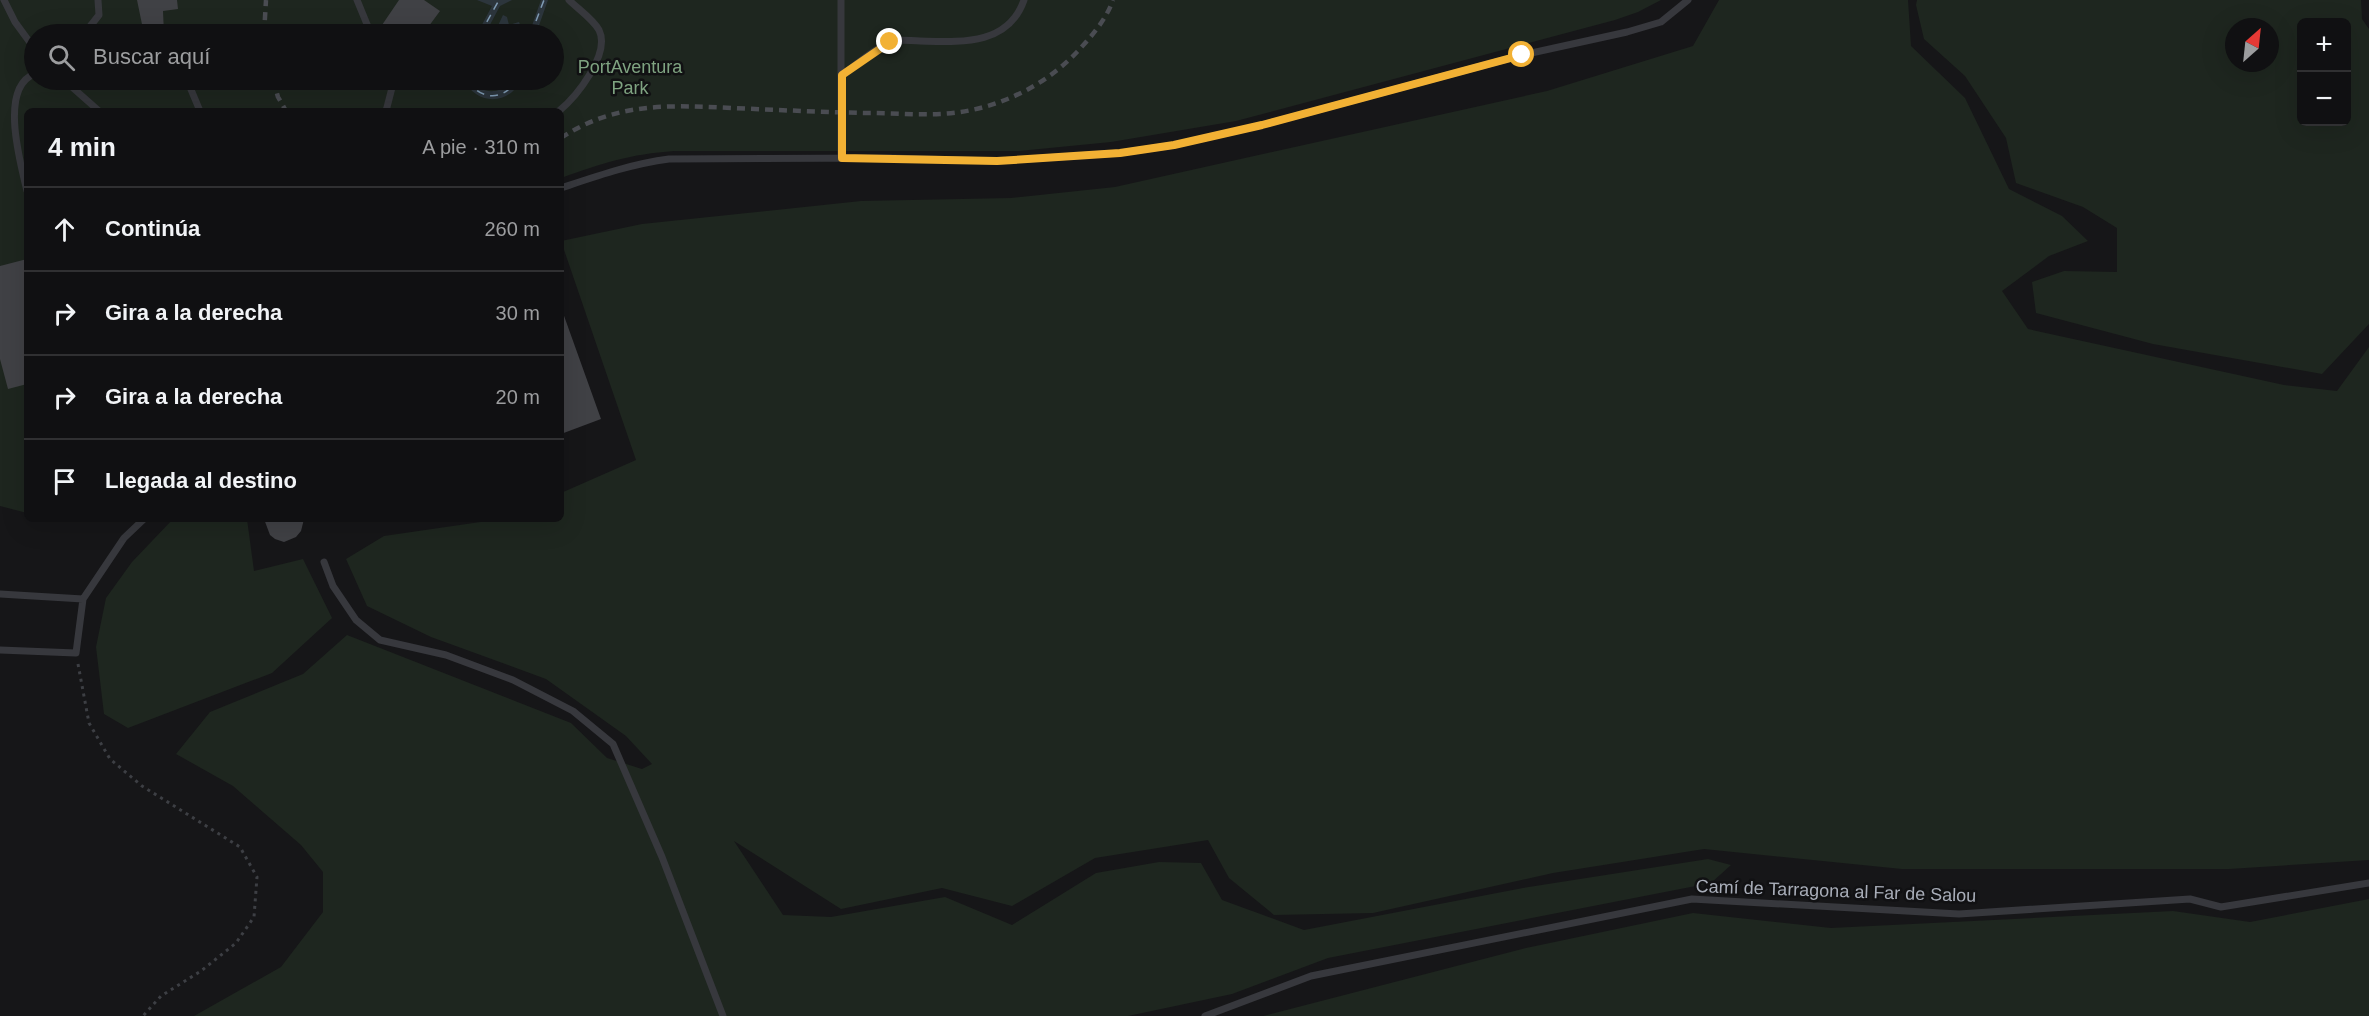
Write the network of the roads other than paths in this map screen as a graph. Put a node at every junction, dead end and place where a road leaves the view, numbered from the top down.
1 (4, 0) edge
2 (98, 0) edge
3 (357, 0) edge
4 (569, 0) edge
5 (841, 0) edge
6 (1024, 0) edge
7 (1688, 0) edge
8 (92, 24) edge
9 (367, 24) edge
10 (24, 34) edge
11 (842, 75) junction
12 (24, 80) edge
13 (75, 90) edge
14 (192, 90) edge
15 (391, 90) edge
16 (96, 108) edge
17 (199, 108) edge
18 (387, 108) edge
19 (562, 108) edge
20 (842, 158) junction
21 (24, 178) edge
22 (564, 187) edge
23 (141, 522) edge
24 (324, 562) dead end
25 (0, 594) edge
26 (83, 599) junction
27 (0, 650) edge
28 (2369, 883) edge
29 (723, 1016) edge
30 (1205, 1016) edge

1 - 10 lane
2 - 8 lane
3 - 9 lane
4 - 19 lane
5 - 11 lane
6 - 11 lane
7 - 20 lane
11 - 20 lane
12 - 21 lane
13 - 16 lane
14 - 17 lane
15 - 18 lane
20 - 22 lane
23 - 26 lane
24 - 29 lane
25 - 26 lane
26 - 27 lane
28 - 30 lane, Camí de Tarragona al Far de Salou

